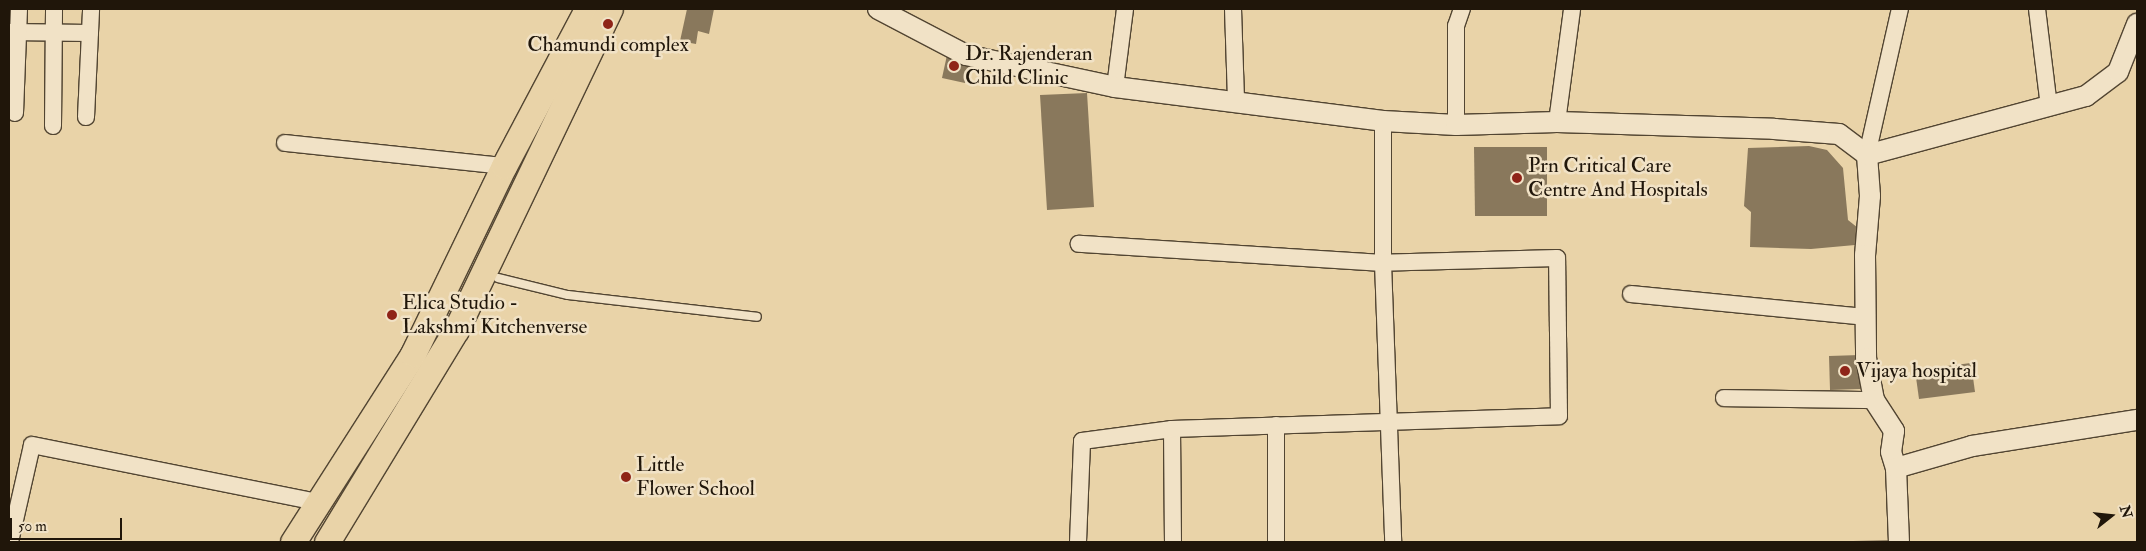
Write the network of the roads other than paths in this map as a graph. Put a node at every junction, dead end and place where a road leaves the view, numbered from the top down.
1 (19, 9) edge
2 (54, 9) edge
3 (91, 9) edge
4 (587, 9) edge
5 (596, 9) edge
6 (610, 9) edge
7 (628, 9) edge
8 (878, 9) edge
9 (1125, 9) edge
10 (1233, 9) edge
11 (1462, 9) edge
12 (1572, 9) edge
13 (1900, 9) edge
14 (2037, 9) edge
15 (2137, 24) edge
16 (54, 30) junction
17 (13, 32) edge
18 (90, 33) junction
19 (1115, 87) junction
20 (1236, 101) junction
21 (2049, 107) junction
22 (15, 113) dead end
23 (86, 117) dead end
24 (1383, 121) junction
25 (1557, 122) junction
26 (1456, 125) junction
27 (53, 126) dead end
28 (285, 143) dead end
29 (1867, 155) junction
30 (504, 166) junction
31 (1079, 244) dead end
32 (1383, 263) junction
33 (498, 278) junction
34 (1631, 294) dead end
35 (757, 317) dead end
36 (1867, 317) junction
37 (1724, 398) dead end
38 (1874, 400) junction
39 (1388, 420) junction
40 (2137, 420) edge
41 (1276, 425) junction
42 (1172, 429) junction
43 (1896, 468) junction
44 (316, 502) junction
45 (10, 542) edge
46 (293, 542) edge
47 (311, 542) edge
48 (328, 542) edge
49 (347, 542) edge
50 (1078, 542) edge
51 (1173, 542) edge
52 (1276, 542) edge
53 (1393, 542) edge
54 (1900, 542) edge

1 - 17 street
2 - 16 street
3 - 18 street
4 - 30 main road
5 - 47 main road
6 - 48 main road
7 - 33 main road
8 - 19 street
9 - 19 street
10 - 20 street
11 - 26 street
12 - 25 street
13 - 29 street
14 - 21 street
15 - 21 street
16 - 17 street
16 - 18 street
16 - 27 street
17 - 22 street
18 - 23 street
19 - 20 street
20 - 24 street
21 - 29 street
24 - 26 street
24 - 32 street
25 - 26 street
25 - 29 street
28 - 30 street
29 - 36 street
30 - 44 main road
31 - 32 street
32 - 39 street
32 - 39 street
33 - 35 lane
33 - 49 main road
34 - 36 street
36 - 38 street
37 - 38 street
38 - 43 street
39 - 41 street
39 - 53 street
40 - 43 street
41 - 42 street
41 - 52 street
42 - 50 street
42 - 51 street
43 - 54 street
44 - 45 street
44 - 46 main road

